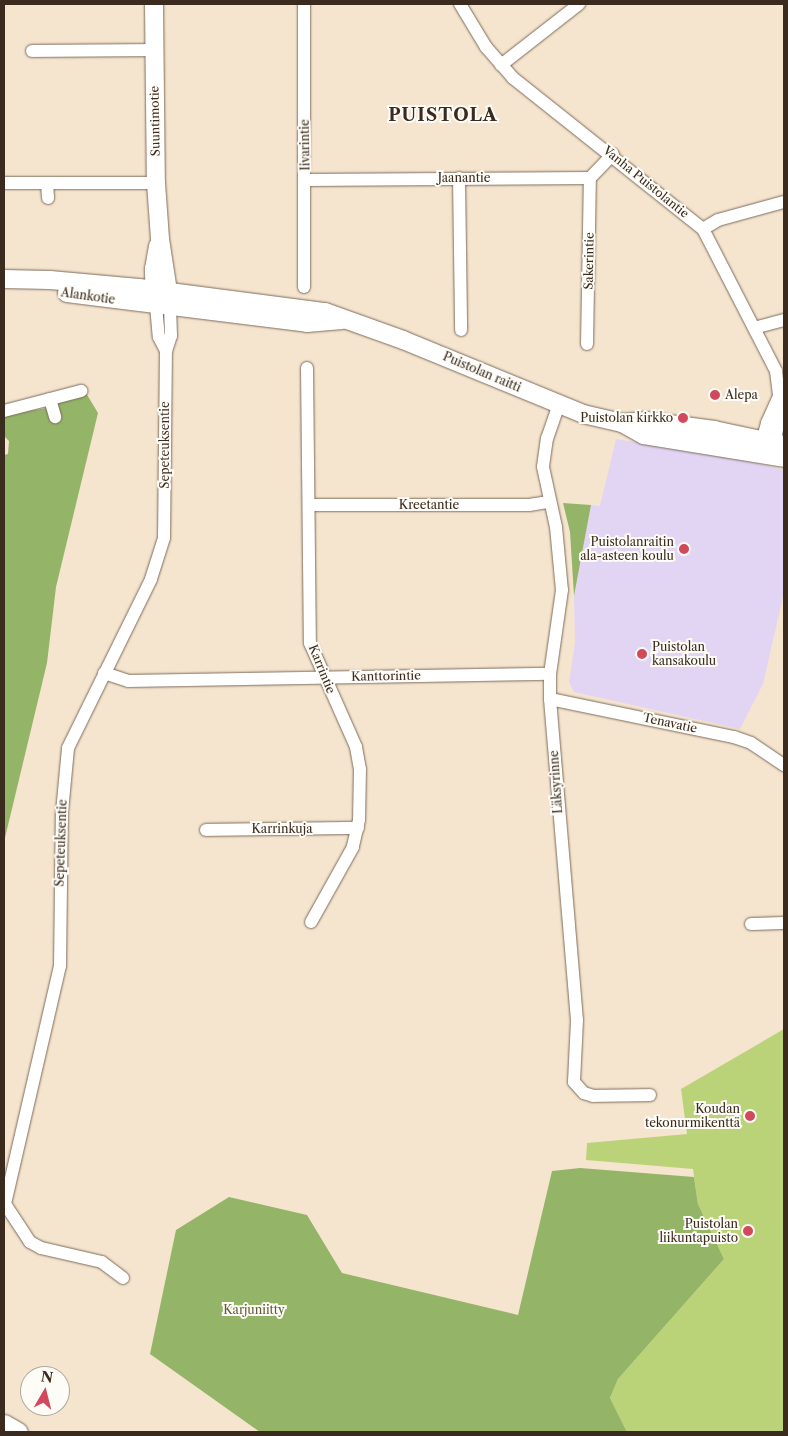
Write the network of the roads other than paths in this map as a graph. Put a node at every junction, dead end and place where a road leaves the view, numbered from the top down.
1 (154, 4) edge
2 (304, 4) edge
3 (460, 4) edge
4 (579, 4) edge
5 (154, 50) junction
6 (32, 51) dead end
7 (501, 65) junction
8 (612, 154) junction
9 (459, 178) junction
10 (590, 178) junction
11 (305, 180) junction
12 (4, 183) edge
13 (48, 183) junction
14 (156, 183) junction
15 (48, 198) dead end
16 (784, 202) edge
17 (703, 229) junction
18 (4, 280) edge
19 (304, 287) dead end
20 (162, 298) junction
21 (784, 320) edge
22 (754, 328) junction
23 (461, 330) dead end
24 (587, 344) dead end
25 (307, 368) dead end
26 (81, 391) dead end
27 (50, 399) junction
28 (559, 404) junction
29 (4, 410) edge
30 (56, 417) dead end
31 (772, 444) edge
32 (784, 458) edge
33 (549, 502) junction
34 (309, 505) junction
35 (104, 673) junction
36 (550, 674) junction
37 (326, 678) junction
38 (550, 699) junction
39 (784, 765) edge
40 (358, 828) junction
41 (206, 830) dead end
42 (311, 922) dead end
43 (784, 923) edge
44 (751, 924) dead end
45 (650, 1095) dead end
46 (123, 1278) dead end
47 (4, 1424) edge
48 (18, 1432) edge

1 - 5 main road, Suuntimotie
2 - 11 street, Iivarintie
3 - 7 street, Vanha Puistolantie
4 - 7 street
5 - 6 street
5 - 14 main road, Suuntimotie
7 - 8 street, Vanha Puistolantie
8 - 10 street
8 - 17 street, Vanha Puistolantie
9 - 10 street, Jaanantie
9 - 11 street, Jaanantie
9 - 23 street
10 - 24 street, Sakerintie
11 - 19 street, Iivarintie
12 - 13 street
13 - 14 street
13 - 15 street
14 - 20 main road, Suuntimotie
16 - 17 street
17 - 22 street, Vanha Puistolantie
18 - 20 main road, Alankotie
20 - 28 main road, Puistolan raitti
20 - 35 street, Sepeteuksentie
21 - 22 street
22 - 31 street, Vanha Puistolantie
25 - 34 street, Karrintie
26 - 27 street
27 - 29 street
27 - 30 street
28 - 31 main road, Puistolan raitti
28 - 33 street, Läksyrinne
31 - 32 main road, Puistolan raitti
33 - 34 street, Kreetantie
33 - 36 street, Läksyrinne
34 - 37 street, Karrintie
35 - 37 street, Kanttorintie
35 - 46 street, Sepeteuksentie
36 - 37 street, Kanttorintie
36 - 38 street, Läksyrinne
37 - 40 street, Karrintie
38 - 39 street, Tenavatie
38 - 45 street, Läksyrinne
40 - 41 street, Karrinkuja
40 - 42 street, Karrintie
43 - 44 street
47 - 48 main road

